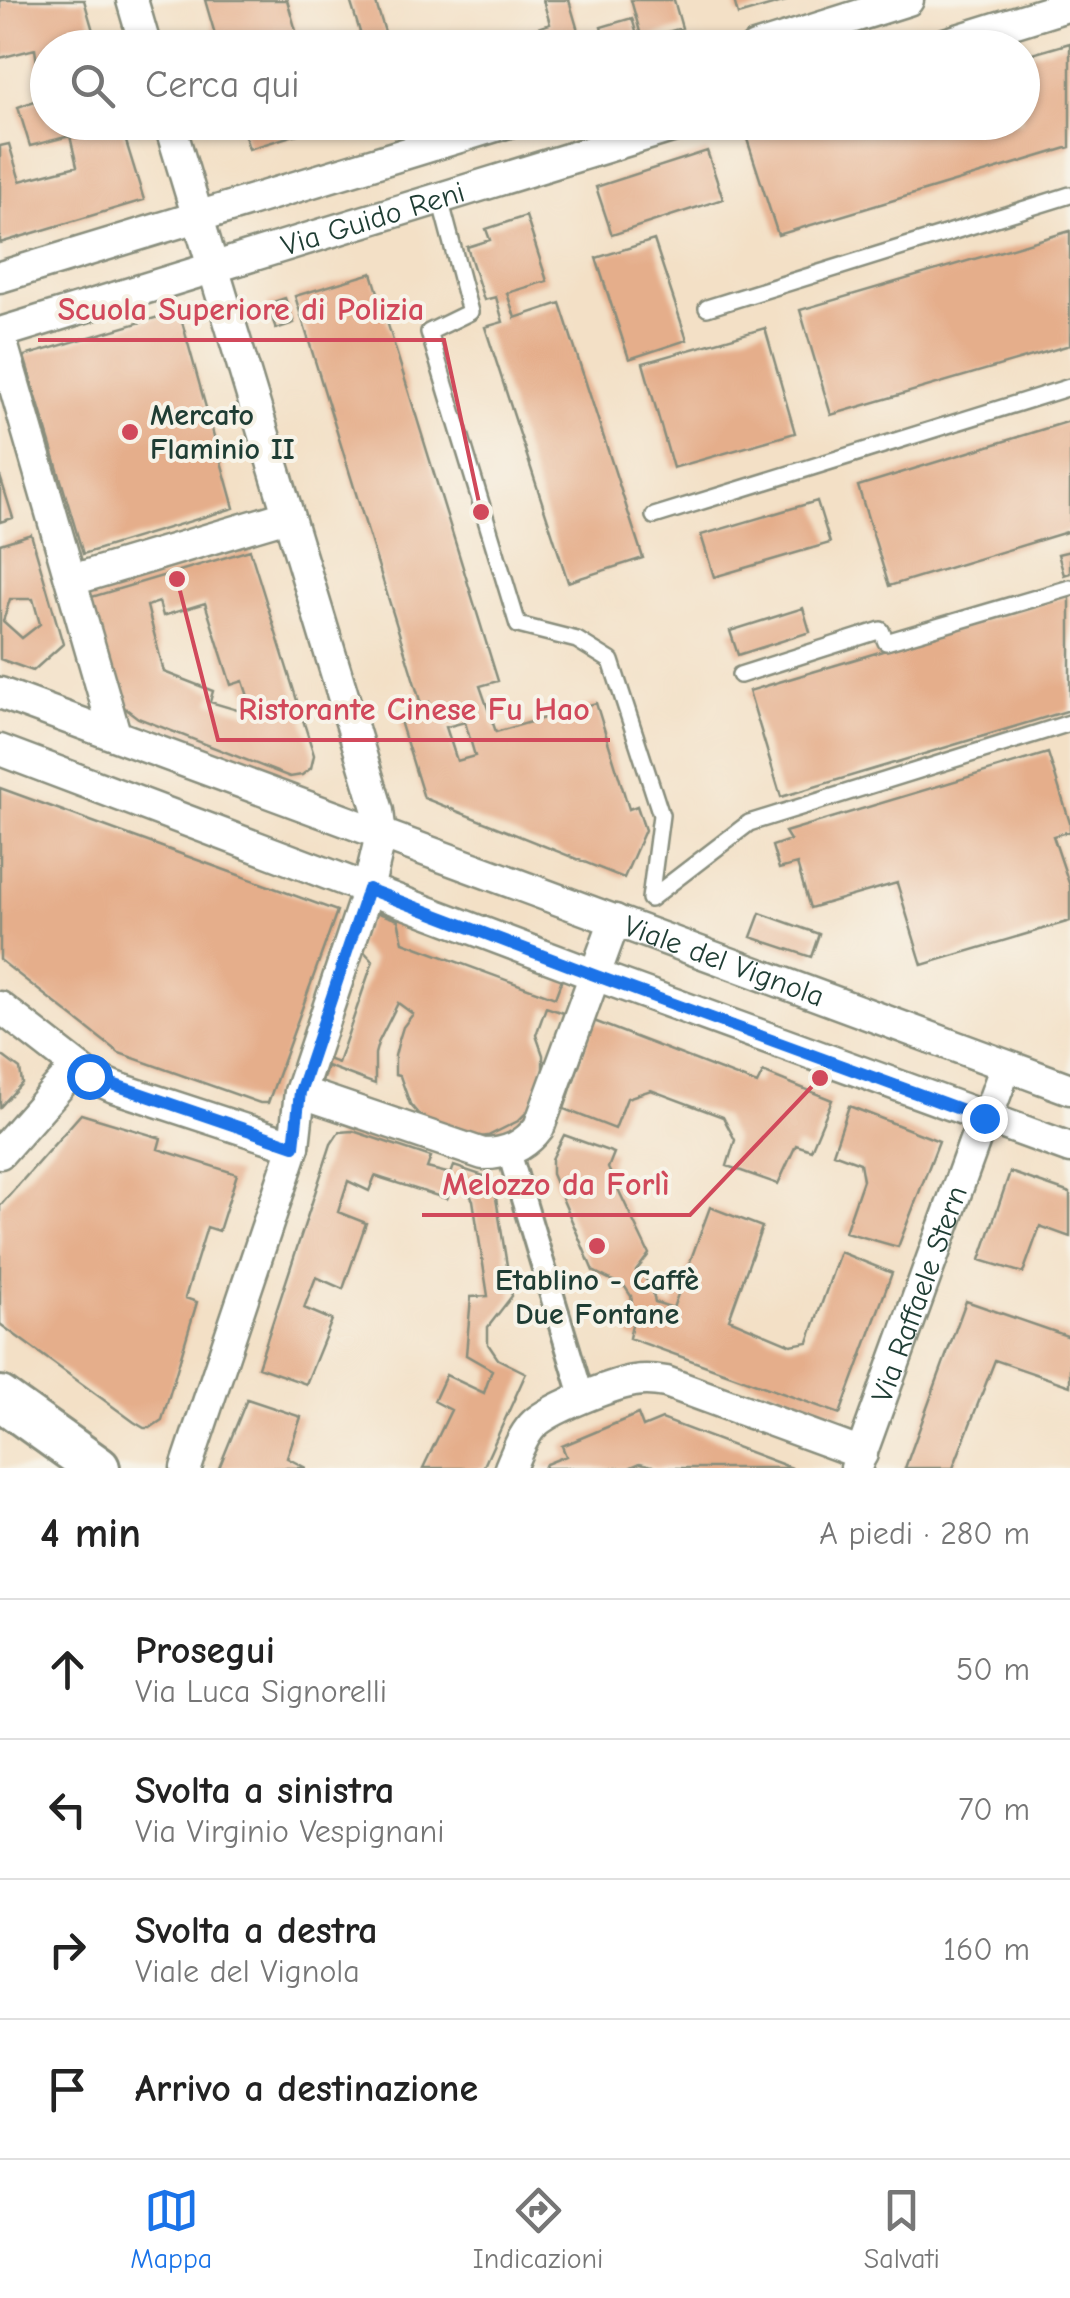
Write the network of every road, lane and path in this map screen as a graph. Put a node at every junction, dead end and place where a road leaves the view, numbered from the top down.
1 (132, 0) edge
2 (908, 0) edge
3 (1070, 5) edge
4 (141, 30) edge
5 (812, 30) edge
6 (990, 30) edge
7 (174, 140) edge
8 (450, 140) edge
9 (631, 140) edge
10 (1070, 195) edge
11 (440, 200) junction
12 (198, 217) junction
13 (213, 269) junction
14 (0, 277) edge
15 (707, 308) dead end
16 (0, 334) edge
17 (1070, 387) edge
18 (287, 516) junction
19 (654, 516) dead end
20 (72, 580) junction
21 (1070, 588) edge
22 (740, 675) dead end
23 (0, 693) edge
24 (1070, 723) edge
25 (115, 734) junction
26 (0, 750) edge
27 (381, 835) junction
28 (368, 889) junction
29 (615, 920) junction
30 (594, 975) junction
31 (0, 1006) edge
32 (1006, 1066) junction
33 (76, 1067) junction
34 (1070, 1089) edge
35 (300, 1092) junction
36 (984, 1118) junction
37 (294, 1146) junction
38 (1070, 1148) edge
39 (509, 1152) junction
40 (0, 1153) edge
41 (0, 1398) edge
42 (583, 1399) junction
43 (859, 1461) edge
44 (98, 1468) edge
45 (186, 1468) edge
46 (510, 1468) edge

1 - 4 street
2 - 5 street
3 - 6 street
7 - 12 street
8 - 12 street, Via Guido Reni
9 - 11 street, Via Guido Reni
10 - 15 lane
11 - 13 street, Via Guido Reni
11 - 24 lane
12 - 13 street
12 - 14 street, Via Guido Reni
13 - 16 street, Via Guido Reni
13 - 18 street
16 - 20 street
17 - 19 lane
18 - 20 street
18 - 27 street
20 - 25 street
21 - 22 lane
23 - 25 street, Viale del Vignola
25 - 27 street, Viale del Vignola
26 - 28 street, Viale del Vignola
27 - 28 street
27 - 29 street, Viale del Vignola
28 - 30 street, Viale del Vignola
28 - 35 street
29 - 30 street
29 - 32 street, Viale del Vignola
30 - 36 street, Viale del Vignola
30 - 39 street
31 - 33 street
32 - 34 street, Viale del Vignola
32 - 36 street, Via Raffaele Stern
33 - 37 street
33 - 40 street
35 - 37 street
35 - 39 street
36 - 38 street, Viale del Vignola
36 - 43 street, Via Raffaele Stern
37 - 45 street
39 - 42 street
41 - 44 main road
42 - 43 street
42 - 46 street

